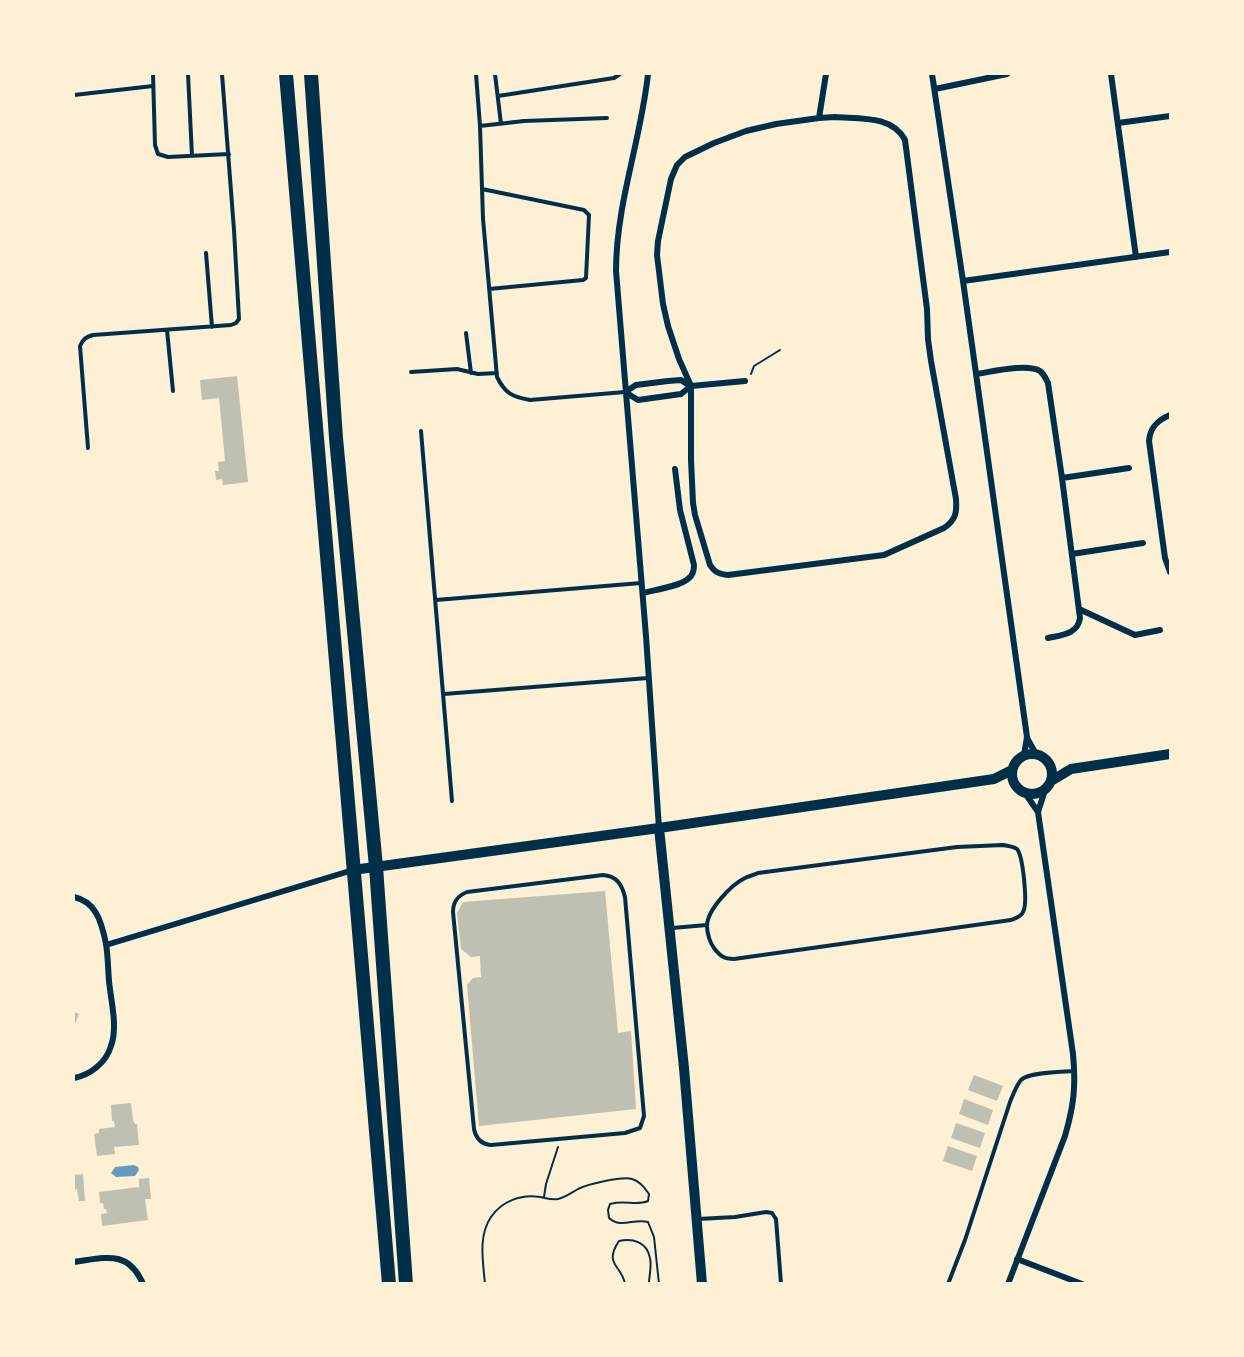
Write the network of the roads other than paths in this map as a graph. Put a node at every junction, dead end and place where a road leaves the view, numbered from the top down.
1 (153, 74) edge
2 (188, 74) edge
3 (222, 74) edge
4 (286, 74) edge
5 (311, 74) edge
6 (476, 74) edge
7 (495, 74) edge
8 (620, 74) edge
9 (648, 74) edge
10 (826, 74) edge
11 (932, 74) edge
12 (1007, 74) edge
13 (1111, 74) edge
14 (153, 86) junction
15 (934, 88) junction
16 (74, 95) edge
17 (498, 96) junction
18 (1170, 116) edge
19 (607, 118) dead end
20 (819, 118) junction
21 (1118, 123) junction
22 (501, 124) junction
23 (480, 126) junction
24 (229, 154) junction
25 (192, 156) junction
26 (482, 189) junction
27 (1170, 252) edge
28 (206, 253) dead end
29 (1136, 257) junction
30 (963, 280) junction
31 (489, 289) junction
32 (212, 327) junction
33 (167, 330) junction
34 (466, 333) dead end
35 (411, 372) dead end
36 (471, 373) junction
37 (496, 373) junction
38 (976, 374) junction
39 (745, 381) road end
40 (691, 386) junction
41 (173, 391) dead end
42 (626, 392) junction
43 (1170, 415) edge
44 (421, 431) dead end
45 (88, 448) dead end
46 (1129, 468) dead end
47 (675, 469) dead end
48 (1062, 478) junction
49 (1143, 543) dead end
50 (1072, 554) junction
51 (1170, 572) edge
52 (642, 583) junction
53 (643, 592) junction
54 (436, 600) junction
55 (1079, 609) junction
56 (1161, 630) dead end
57 (1048, 638) dead end
58 (649, 678) junction
59 (443, 694) junction
60 (1027, 737) junction
61 (1036, 754) junction
62 (1170, 754) edge
63 (1024, 755) junction
64 (1049, 762) junction
65 (1071, 769) junction
66 (1012, 770) junction
67 (994, 779) junction
68 (1013, 783) junction
69 (1048, 785) junction
70 (1025, 793) junction
71 (452, 801) dead end
72 (1038, 812) junction
73 (659, 828) junction
74 (376, 867) junction
75 (353, 870) junction
76 (74, 897) edge
77 (707, 925) junction
78 (670, 928) junction
79 (106, 945) junction
80 (1074, 1071) junction
81 (74, 1078) edge
82 (560, 1139) joint
83 (696, 1220) junction
84 (1017, 1259) junction
85 (74, 1262) edge
86 (143, 1284) edge
87 (389, 1284) edge
88 (406, 1284) edge
89 (702, 1284) edge
90 (781, 1284) edge
91 (948, 1284) edge
92 (1008, 1284) edge
93 (1082, 1284) edge

1 - 14 lane
2 - 25 lane
3 - 24 lane
4 - 75 main road
5 - 74 main road
6 - 23 lane
7 - 17 lane
8 - 17 lane
9 - 42 street
10 - 20 street
11 - 15 street
12 - 15 street
13 - 21 street
14 - 16 lane
14 - 25 lane
15 - 30 street
17 - 22 lane
18 - 21 street
19 - 22 lane
20 - 40 street
20 - 40 street
21 - 29 street
22 - 23 lane
23 - 26 lane
24 - 25 lane
24 - 32 lane
26 - 31 lane
26 - 31 lane
27 - 29 street
28 - 32 lane
29 - 30 street
30 - 38 street
31 - 37 lane
32 - 33 lane
33 - 41 lane
33 - 45 lane
34 - 36 lane
35 - 36 lane
36 - 37 lane
37 - 42 lane
38 - 48 street
38 - 60 street
39 - 40 street
40 - 42 street
40 - 42 street
42 - 52 street
43 - 51 street
44 - 54 lane
46 - 48 street
47 - 53 street
48 - 50 street
49 - 50 street
50 - 55 street
52 - 53 street
52 - 54 lane
53 - 58 street
54 - 59 lane
55 - 56 street
55 - 57 street
58 - 59 lane
58 - 73 street
59 - 71 lane
60 - 61 street
60 - 63 street
61 - 63 street
61 - 64 street
62 - 65 street
63 - 66 street
64 - 65 street
64 - 69 street
65 - 69 street
66 - 67 street
66 - 68 street
67 - 68 street
67 - 73 street
68 - 70 street
69 - 70 street
69 - 72 street
70 - 72 street
72 - 80 street
73 - 74 street
73 - 78 street
74 - 75 street
74 - 88 main road
75 - 79 street
75 - 87 main road
76 - 79 street
77 - 77 lane
77 - 78 lane
78 - 83 street
79 - 81 street
80 - 84 street
80 - 91 lane
82 - 82 lane
83 - 89 street
83 - 90 lane
84 - 92 street
84 - 93 street
85 - 86 street

